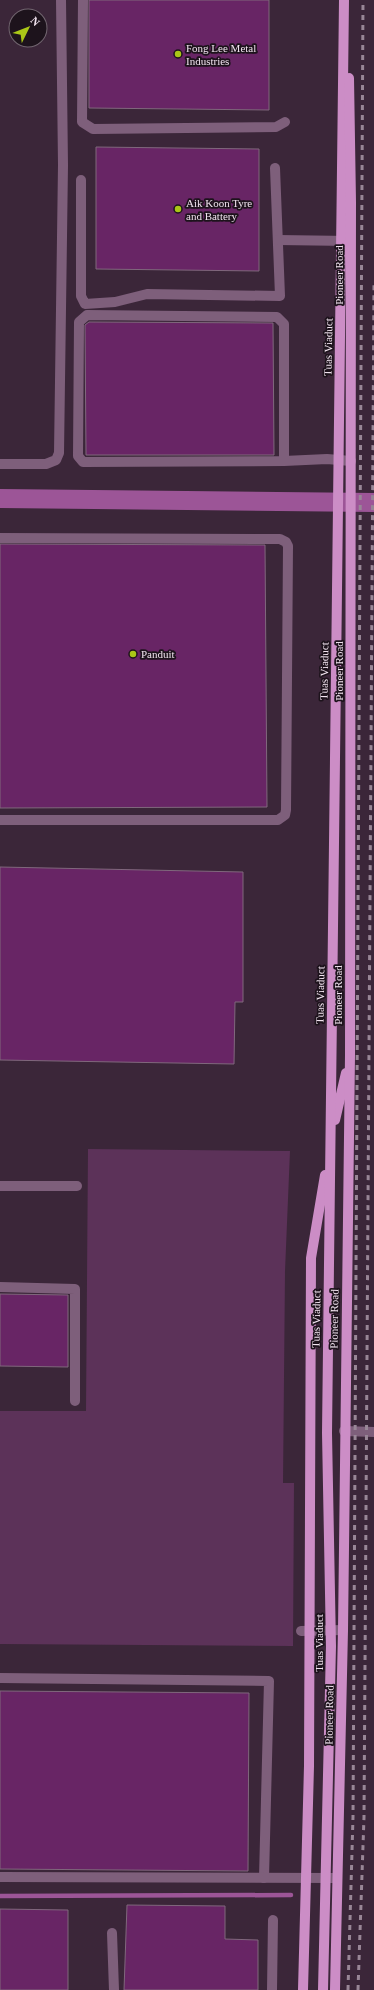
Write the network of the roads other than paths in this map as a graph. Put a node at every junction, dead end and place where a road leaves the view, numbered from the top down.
1 (61, 0) edge
2 (83, 0) edge
3 (344, 0) edge
4 (348, 0) edge
5 (285, 122) dead end
6 (275, 168) dead end
7 (81, 180) dead end
8 (278, 240) junction
9 (351, 240) junction
10 (351, 461) junction
11 (284, 462) junction
12 (0, 464) edge
13 (0, 538) edge
14 (0, 820) edge
15 (350, 1054) junction
16 (0, 1186) edge
17 (77, 1186) dead end
18 (0, 1287) edge
19 (75, 1401) dead end
20 (344, 1431) junction
21 (374, 1432) edge
22 (343, 1630) junction
23 (301, 1631) dead end
24 (0, 1678) edge
25 (0, 1877) edge
26 (264, 1878) junction
27 (337, 1878) junction
28 (273, 1920) dead end
29 (112, 1933) dead end
30 (114, 1990) edge
31 (272, 1990) edge
32 (303, 1990) edge
33 (323, 1990) edge
34 (335, 1990) edge

1 - 12 street
2 - 5 street
3 - 33 main road, Tuas Viaduct
4 - 9 main road, Pioneer Road
6 - 8 street
7 - 8 street
8 - 9 street
9 - 10 main road, Pioneer Road
10 - 11 street
10 - 15 main road, Pioneer Road
11 - 11 street
13 - 14 street
15 - 20 main road, Pioneer Road
15 - 32 main road
16 - 17 street
18 - 19 street
20 - 21 street
20 - 22 main road, Pioneer Road
22 - 23 street
22 - 27 main road, Pioneer Road
24 - 26 street
25 - 26 street
26 - 27 street
27 - 34 main road, Pioneer Road
28 - 31 street
29 - 30 street

